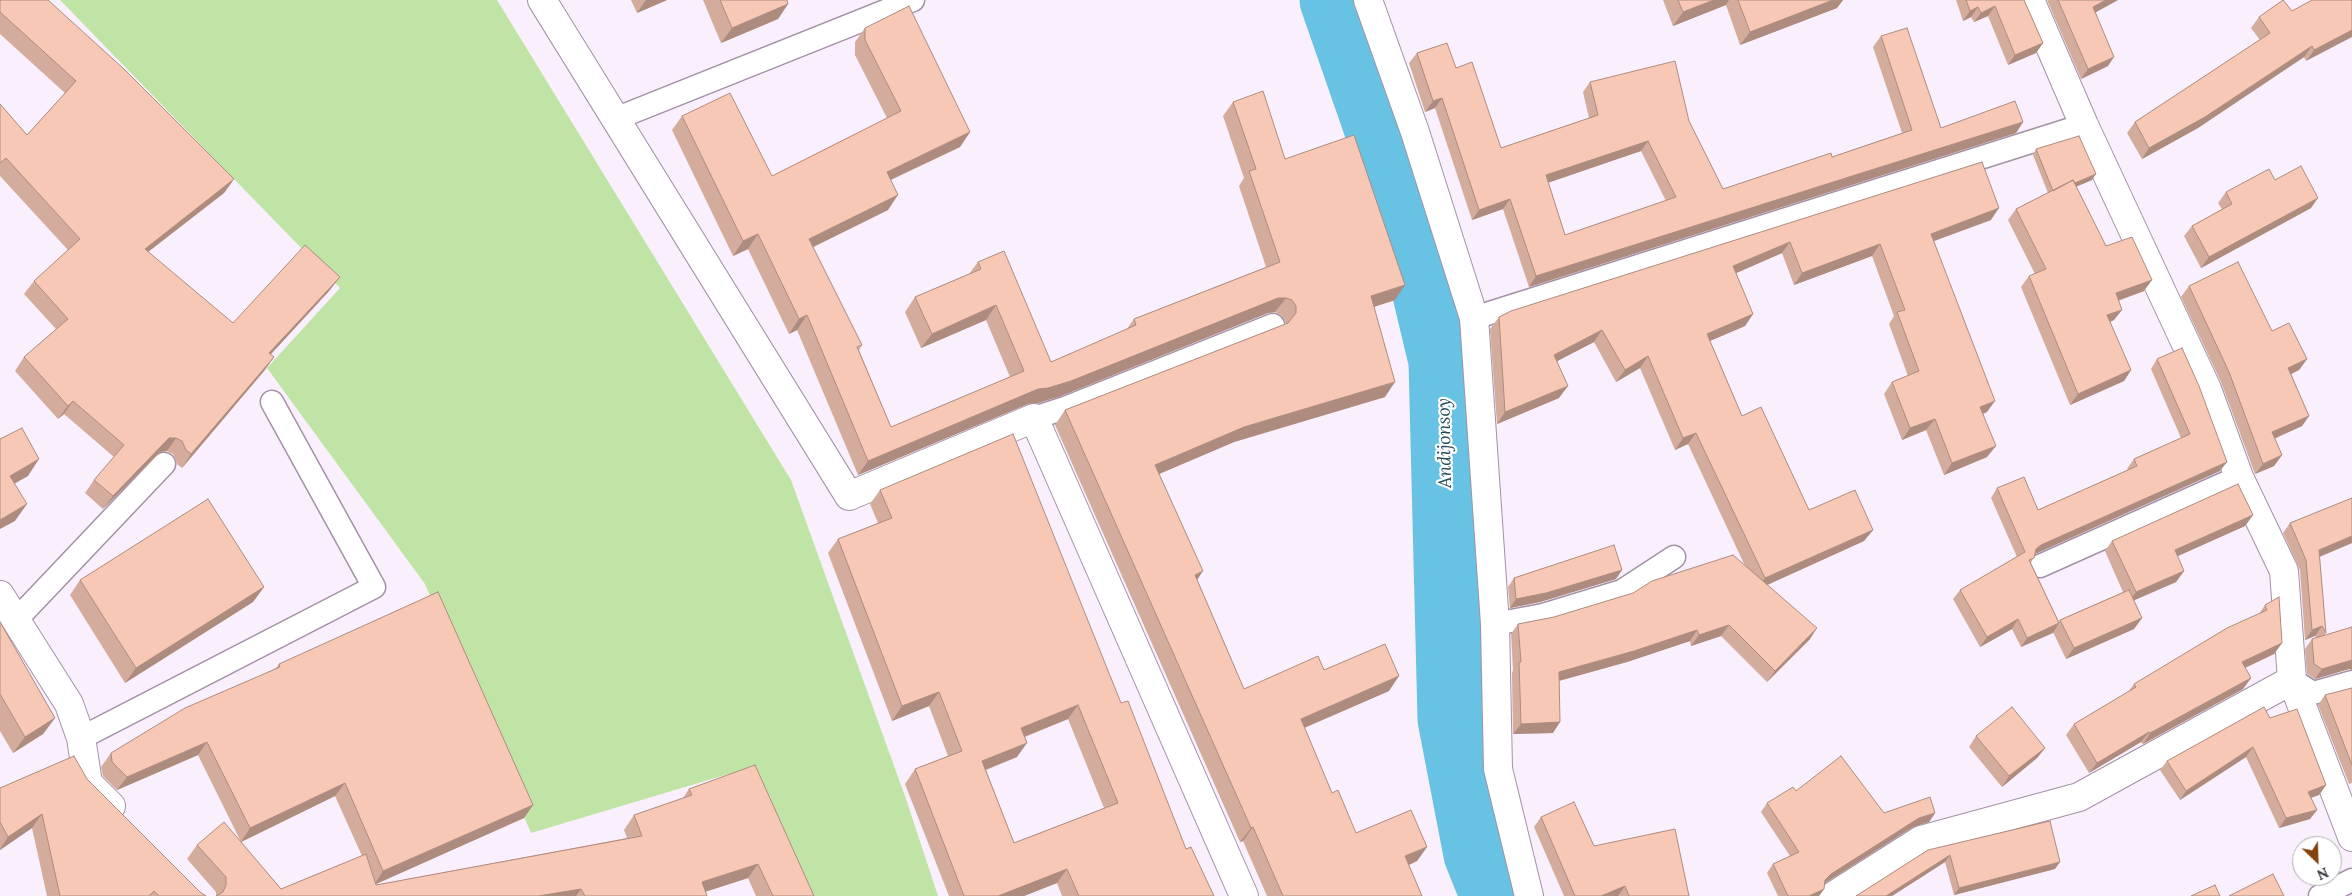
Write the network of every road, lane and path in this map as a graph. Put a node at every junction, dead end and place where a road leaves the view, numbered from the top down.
1 (542, 0) edge
2 (913, 0) edge
3 (1368, 0) edge
4 (2030, 0) edge
5 (615, 119) junction
6 (2084, 126) junction
7 (1474, 318) junction
8 (1273, 324) edge
9 (272, 402) dead end
10 (1034, 418) junction
11 (164, 464) edge
12 (2239, 477) junction
13 (1674, 557) dead end
14 (2040, 566) dead end
15 (0, 595) edge
16 (16, 620) junction
17 (1495, 624) junction
18 (2292, 680) junction
19 (2352, 682) edge
20 (81, 738) junction
21 (130, 826) edge
22 (2352, 837) edge
23 (2352, 880) edge
24 (1244, 896) edge
25 (1529, 896) edge
26 (1833, 896) edge
27 (2320, 896) edge

1 - 5 street
2 - 5 lane
3 - 7 street
4 - 6 street
5 - 10 street
6 - 7 lane
6 - 12 street
7 - 17 street
8 - 10 lane
9 - 20 lane
10 - 24 street
11 - 16 lane
12 - 14 lane
12 - 18 street
13 - 17 lane
15 - 16 street
16 - 20 street
17 - 25 street
18 - 19 lane
18 - 22 street
18 - 26 street
20 - 21 street
23 - 27 lane

